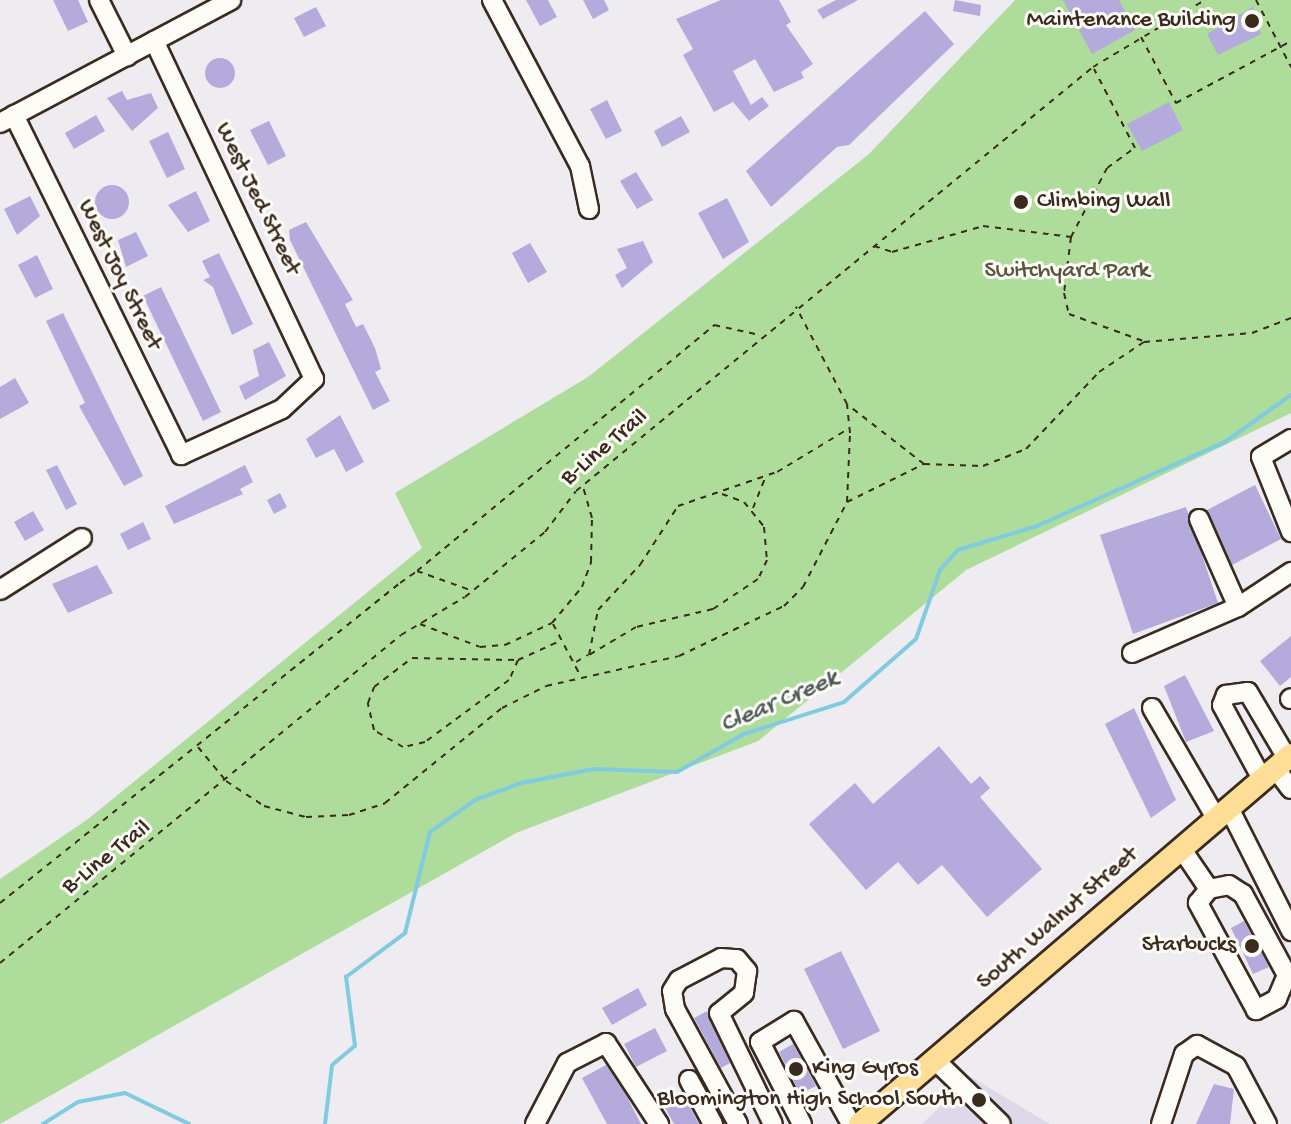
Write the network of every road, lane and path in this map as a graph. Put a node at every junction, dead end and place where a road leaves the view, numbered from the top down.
1 (99, 0) edge
2 (231, 0) edge
3 (492, 0) edge
4 (1205, 0) edge
5 (1256, 0) edge
6 (1141, 36) junction
7 (154, 41) junction
8 (1291, 41) edge
9 (1280, 47) junction
10 (127, 56) junction
11 (1093, 67) junction
12 (1291, 67) edge
13 (7, 119) edge
14 (589, 209) dead end
15 (1071, 237) junction
16 (872, 245) junction
17 (796, 306) junction
18 (1291, 318) edge
19 (761, 335) junction
20 (1144, 342) junction
21 (847, 404) junction
22 (850, 428) junction
23 (1291, 439) edge
24 (181, 455) joint
25 (924, 464) junction
26 (766, 477) junction
27 (583, 486) junction
28 (722, 494) junction
29 (847, 502) junction
30 (753, 510) junction
31 (1199, 519) dead end
32 (1291, 532) edge
33 (82, 538) dead end
34 (417, 571) junction
35 (1291, 572) edge
36 (0, 590) edge
37 (471, 590) junction
38 (1238, 607) junction
39 (419, 623) junction
40 (552, 623) junction
41 (562, 640) junction
42 (1132, 653) dead end
43 (589, 655) junction
44 (518, 660) junction
45 (574, 663) junction
46 (581, 676) junction
47 (1152, 708) dead end
48 (198, 747) junction
49 (1279, 765) edge
50 (226, 781) junction
51 (1291, 789) edge
52 (1222, 813) junction
53 (1181, 848) junction
54 (1209, 889) junction
55 (0, 903) edge
56 (1291, 931) edge
57 (0, 963) edge
58 (934, 1059) junction
59 (689, 1080) dead end
60 (535, 1124) edge
61 (659, 1124) edge
62 (713, 1124) edge
63 (738, 1124) edge
64 (773, 1124) edge
65 (802, 1124) edge
66 (851, 1124) edge
67 (860, 1124) edge
68 (1001, 1124) edge
69 (1161, 1124) edge
70 (1267, 1124) edge

1 - 10 street
2 - 7 street
3 - 14 street
4 - 6 path, B-Line Trail
5 - 9 path
6 - 9 path
6 - 11 path, B-Line Trail
7 - 10 street
7 - 24 street, West Jed Street
8 - 9 path
9 - 12 path
10 - 13 street
11 - 15 path
11 - 16 path, B-Line Trail
13 - 24 street, West Joy Street
15 - 16 path
15 - 20 path
16 - 17 path, B-Line Trail
17 - 19 path, B-Line Trail
17 - 21 path
18 - 20 path
19 - 27 path, B-Line Trail
19 - 34 path
20 - 25 path
21 - 22 path
21 - 25 path
22 - 26 path
22 - 29 path
23 - 32 street
25 - 29 path
26 - 28 path
26 - 30 path
27 - 37 path, B-Line Trail
27 - 40 path
28 - 30 path
28 - 43 path
29 - 46 path
30 - 43 path
31 - 38 street
33 - 36 street
34 - 37 path
34 - 48 path
35 - 38 street
37 - 39 path, B-Line Trail
38 - 42 street
39 - 40 path
39 - 50 path, B-Line Trail
40 - 41 path
41 - 44 path
41 - 45 path
43 - 45 path
44 - 44 path
45 - 46 path
46 - 50 path
47 - 52 street
48 - 50 path
48 - 55 path
49 - 51 street
49 - 52 main road, South Walnut Street
50 - 57 path, B-Line Trail
52 - 53 main road, South Walnut Street
52 - 56 street
53 - 54 street
53 - 58 main road, South Walnut Street
54 - 54 street
58 - 67 main road, South Walnut Street
58 - 68 street
59 - 62 street
60 - 61 street
63 - 64 street
65 - 66 street
69 - 70 street

